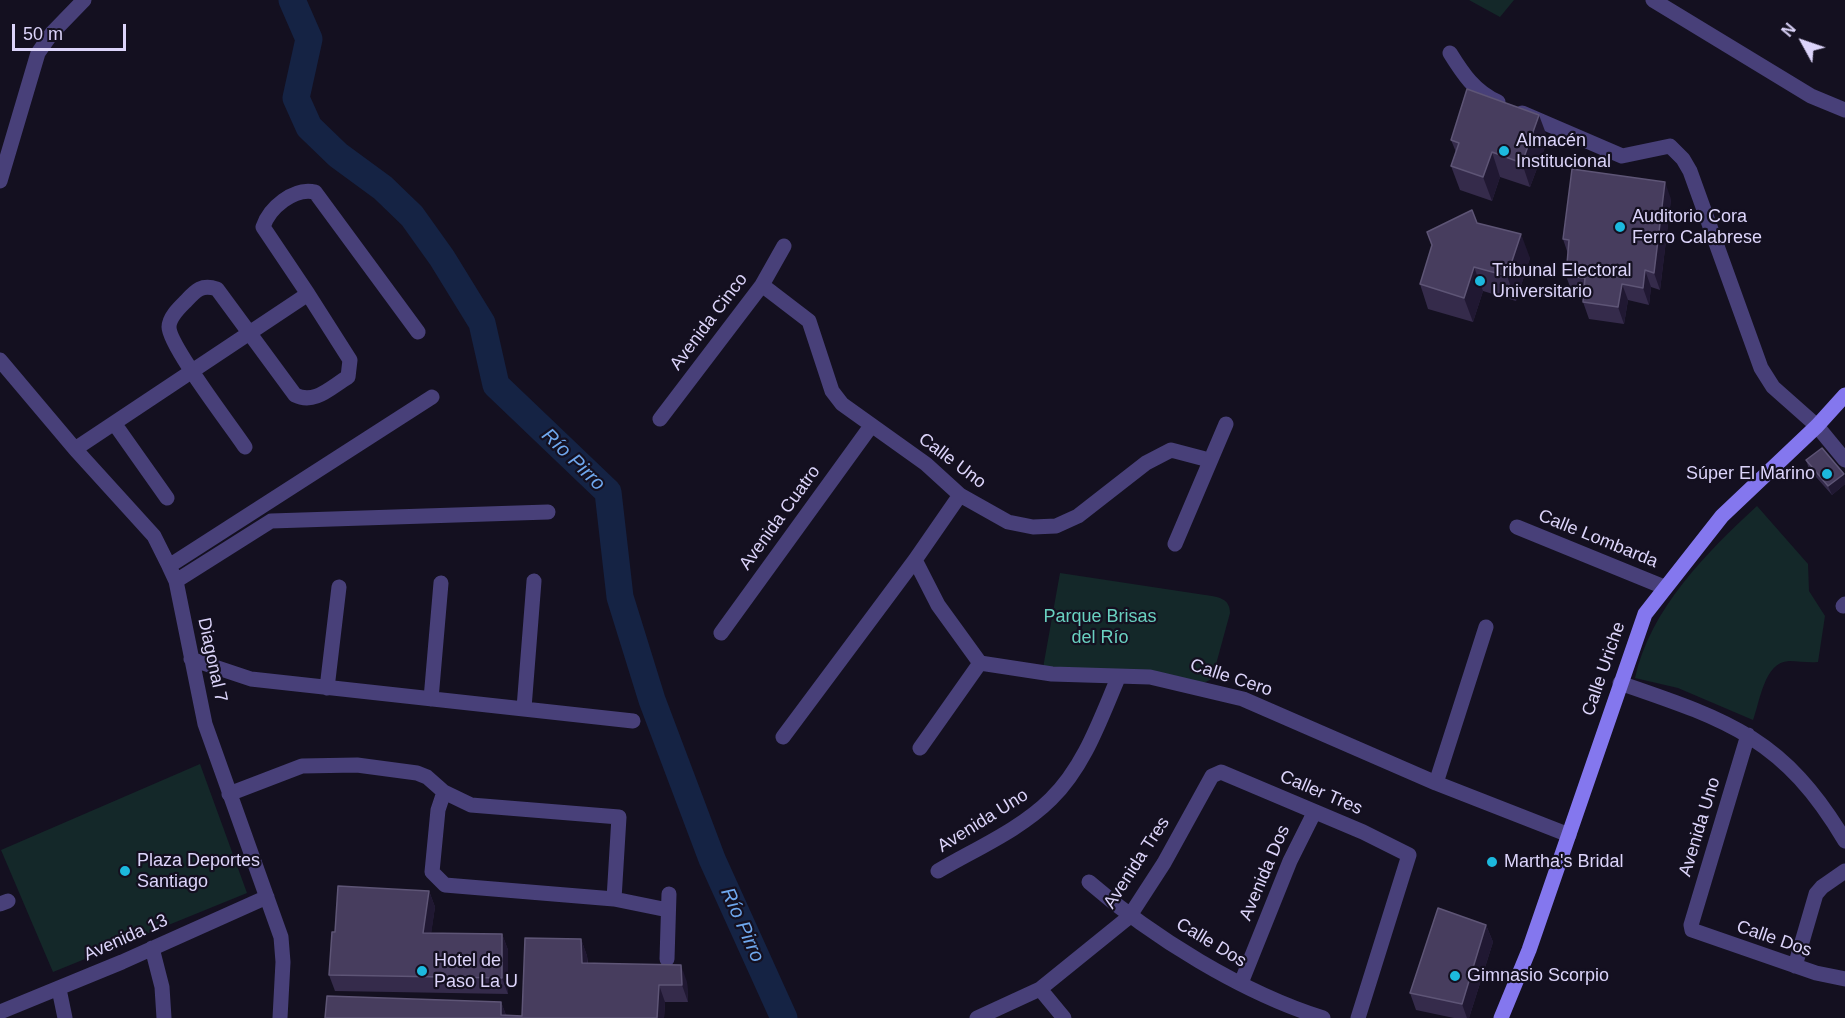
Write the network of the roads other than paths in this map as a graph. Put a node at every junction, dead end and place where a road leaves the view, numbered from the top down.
1 (84, 0) edge
2 (1653, 0) edge
3 (1450, 53) dead end
4 (1845, 110) edge
5 (0, 181) edge
6 (784, 246) dead end
7 (762, 285) junction
8 (308, 294) junction
9 (250, 331) junction
10 (418, 332) dead end
11 (0, 360) edge
12 (191, 370) junction
13 (1845, 395) edge
14 (432, 397) dead end
15 (660, 419) dead end
16 (114, 423) junction
17 (1226, 424) dead end
18 (871, 426) junction
19 (1816, 426) junction
20 (245, 447) dead end
21 (75, 449) junction
22 (1209, 460) junction
23 (1845, 460) edge
24 (960, 495) junction
25 (167, 498) dead end
26 (263, 507) junction
27 (548, 512) dead end
28 (271, 521) junction
29 (1517, 527) dead end
30 (1175, 544) dead end
31 (915, 560) junction
32 (169, 566) junction
33 (176, 581) junction
34 (534, 581) dead end
35 (441, 583) dead end
36 (1664, 587) junction
37 (339, 588) dead end
38 (1486, 627) dead end
39 (721, 633) dead end
40 (191, 659) junction
41 (980, 663) junction
42 (1118, 678) junction
43 (1620, 683) junction
44 (327, 688) junction
45 (431, 699) junction
46 (524, 708) junction
47 (633, 721) dead end
48 (1748, 735) junction
49 (783, 737) dead end
50 (920, 748) dead end
51 (1221, 772) joint
52 (1436, 783) junction
53 (444, 792) junction
54 (229, 794) junction
55 (1314, 813) junction
56 (1569, 835) junction
57 (1845, 841) edge
58 (1845, 871) edge
59 (938, 872) dead end
60 (1089, 882) dead end
61 (669, 894) dead end
62 (267, 897) junction
63 (614, 899) junction
64 (668, 910) junction
65 (1130, 917) junction
66 (1692, 930) joint
67 (152, 948) junction
68 (668, 958) dead end
69 (1795, 966) junction
70 (1845, 979) edge
71 (1241, 984) junction
72 (59, 989) junction
73 (1040, 989) junction
74 (0, 1012) edge
75 (65, 1018) edge
76 (164, 1018) edge
77 (280, 1018) edge
78 (977, 1018) edge
79 (1064, 1018) edge
80 (1323, 1018) edge
81 (1358, 1018) edge
82 (1501, 1018) edge

1 - 5 street
2 - 4 street
3 - 19 street
6 - 7 street, Avenida Cinco
7 - 15 street, Avenida Cinco
7 - 18 street, Calle Uno
8 - 9 street
8 - 9 street
8 - 10 street
9 - 12 street
9 - 12 street
11 - 21 street, Diagonal 7
12 - 16 street
12 - 20 street
13 - 19 main road, Calle Uriche
14 - 26 street
16 - 21 street
16 - 25 street
17 - 22 street
18 - 24 street, Calle Uno
18 - 39 street, Avenida Cuatro
19 - 23 street
19 - 36 main road, Calle Uriche
21 - 32 street, Diagonal 7
22 - 24 street, Calle Uno
22 - 30 street
24 - 31 street
26 - 28 street
26 - 32 street
27 - 28 street
28 - 33 street
29 - 36 street, Calle Lombarda
31 - 41 street
31 - 49 street
32 - 33 street, Diagonal 7
33 - 40 street, Diagonal 7
34 - 46 street
35 - 45 street
36 - 43 main road, Calle Uriche
37 - 44 street
38 - 52 street
40 - 44 street
40 - 54 street, Diagonal 7
41 - 42 street, Calle Cero
41 - 50 street
42 - 52 street, Calle Cero
42 - 59 street, Avenida Uno
43 - 48 street
43 - 56 main road, Calle Uriche
44 - 45 street
45 - 46 street
46 - 47 street
48 - 57 street
48 - 66 street, Avenida Uno
51 - 55 street, Caller Tres
51 - 65 street, Avenida Tres
52 - 56 street, Calle Cero
53 - 54 street
53 - 63 street
53 - 63 street
54 - 62 street, Diagonal 7
55 - 71 street, Avenida Dos
55 - 81 street, Caller Tres
56 - 82 main road, Calle Uriche
58 - 69 street
60 - 65 street, Calle Dos
61 - 64 street
62 - 67 street, Avenida 13
62 - 77 street, Diagonal 7
63 - 64 street
64 - 68 street
65 - 71 street, Calle Dos
65 - 73 street, Avenida Tres
66 - 69 street, Calle Dos
67 - 72 street, Avenida 13
67 - 76 street
69 - 70 street, Calle Dos
71 - 80 street, Calle Dos
72 - 74 street, Avenida 13
72 - 75 street
73 - 78 street, Avenida Tres
73 - 79 street

